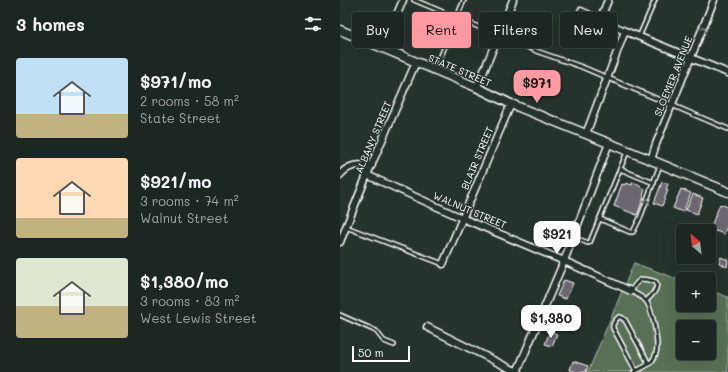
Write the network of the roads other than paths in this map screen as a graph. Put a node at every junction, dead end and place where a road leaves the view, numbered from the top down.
1 (403, 0) edge
2 (414, 0) edge
3 (464, 0) edge
4 (513, 0) edge
5 (608, 0) edge
6 (655, 0) edge
7 (714, 0) edge
8 (398, 12) edge
9 (444, 12) edge
10 (459, 12) edge
11 (508, 12) edge
12 (603, 12) edge
13 (617, 27) edge
14 (340, 30) edge
15 (625, 31) junction
16 (352, 35) edge
17 (640, 37) junction
18 (383, 48) edge
19 (444, 48) edge
20 (493, 48) edge
21 (530, 48) edge
22 (691, 57) junction
23 (416, 62) junction
24 (435, 70) junction
25 (728, 73) edge
26 (607, 79) junction
27 (476, 87) junction
28 (511, 104) junction
29 (672, 106) junction
30 (728, 129) edge
31 (586, 134) junction
32 (609, 143) junction
33 (627, 150) junction
34 (651, 160) junction
35 (660, 164) junction
36 (372, 165) junction
37 (620, 169) junction
38 (340, 175) edge
39 (367, 175) junction
40 (654, 183) junction
41 (728, 192) edge
42 (462, 218) junction
43 (600, 219) junction
44 (346, 227) junction
45 (573, 237) junction
46 (340, 242) edge
47 (564, 260) junction
48 (442, 264) joint
49 (631, 291) junction
50 (646, 301) junction
51 (340, 316) edge
52 (427, 327) dead end
53 (394, 345) dead end
54 (649, 364) junction
55 (518, 372) edge
56 (635, 372) edge

1 - 8 street
2 - 9 lane
3 - 10 lane
4 - 11 street
5 - 12 street
6 - 17 lane
22 -> 7 street, SLOEMER AVENUE
13 - 15 street
14 - 16 main road, STATE STREET
15 - 17 street
15 - 26 street
17 - 22 street
18 - 23 main road, STATE STREET
19 - 24 lane
20 - 27 street
21 - 26 lane
22 - 25 street
22 - 29 street, SLOEMER AVENUE
23 - 24 main road, STATE STREET
23 - 36 street, ALBANY STREET
24 - 27 main road, STATE STREET
26 - 29 lane
26 - 31 street
27 - 28 main road, STATE STREET
28 - 31 main road, STATE STREET
28 - 42 street, BLAIR STREET
29 - 30 lane
29 - 34 street, SLOEMER AVENUE
31 - 32 main road, STATE STREET
32 - 33 main road, STATE STREET
32 - 45 street
33 - 34 main road, STATE STREET
33 - 37 lane
34 - 35 main road, STATE STREET
35 - 40 lane
35 - 41 main road, STATE STREET
36 - 38 street
36 - 39 street, ALBANY STREET
37 - 40 lane
37 - 43 lane
39 - 42 street, WALNUT STREET
39 - 44 street, ALBANY STREET
43 -> 40 lane
42 - 47 street, WALNUT STREET
42 - 48 street, BLAIR STREET
43 - 45 lane
44 - 46 street, ALBANY STREET
44 - 48 lane
45 - 47 street
47 - 49 street, WALNUT STREET
47 - 55 street
49 - 50 lane
49 - 50 lane
50 - 54 lane
51 - 53 lane
52 - 55 street
54 - 56 lane
54 - 56 lane

